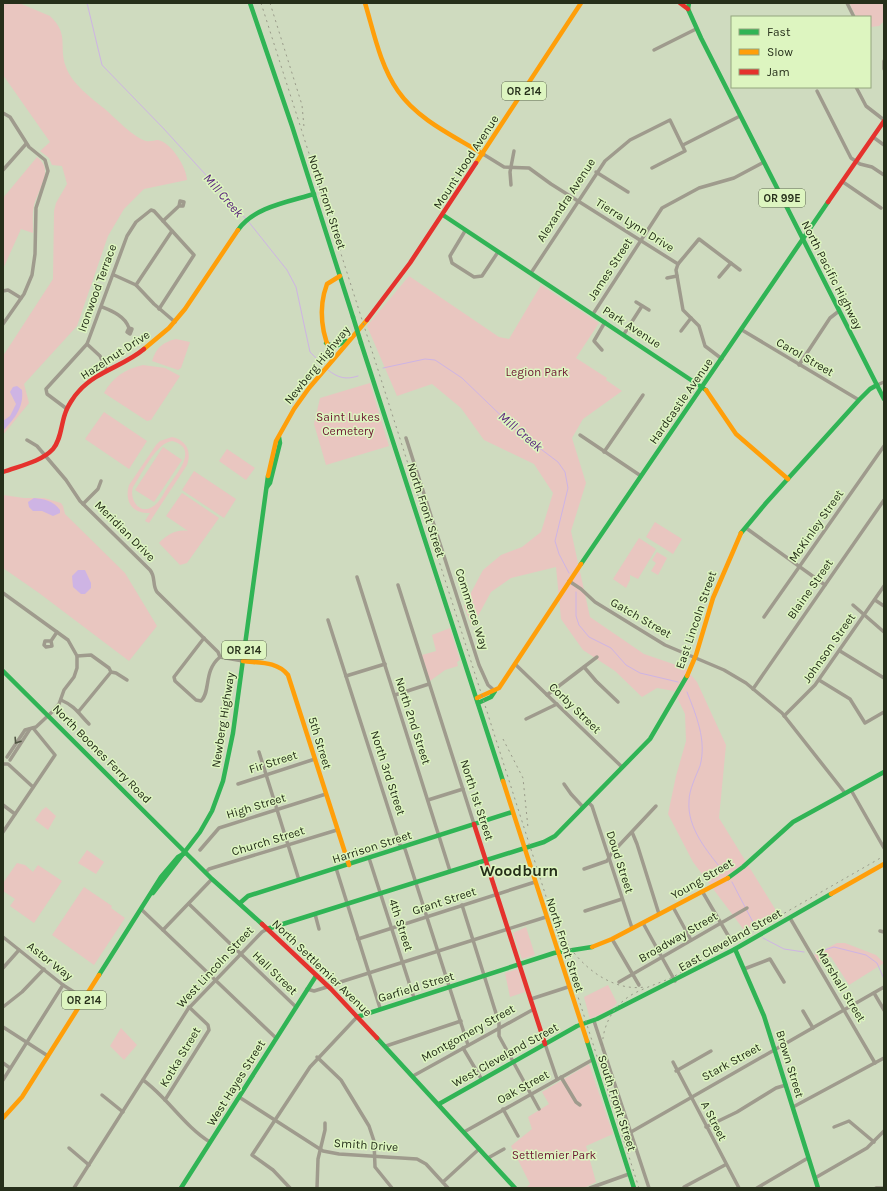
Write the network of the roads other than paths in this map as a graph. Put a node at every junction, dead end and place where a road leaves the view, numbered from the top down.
1 (250, 3) edge
2 (365, 3) edge
3 (581, 3) edge
4 (680, 3) edge
5 (689, 3) edge
6 (847, 3) edge
7 (688, 10) junction
8 (854, 16) edge
9 (696, 29) junction
10 (654, 50) dead end
11 (884, 61) edge
12 (884, 69) edge
13 (857, 88) edge
14 (817, 91) dead end
15 (3, 113) edge
16 (740, 116) junction
17 (884, 120) edge
18 (873, 137) junction
19 (26, 144) junction
20 (683, 145) junction
21 (884, 145) edge
22 (514, 151) dead end
23 (483, 154) junction
24 (764, 162) junction
25 (856, 162) junction
26 (510, 168) junction
27 (652, 168) dead end
28 (3, 170) edge
29 (596, 172) junction
30 (884, 175) edge
31 (843, 182) junction
32 (511, 184) dead end
33 (628, 192) dead end
34 (314, 194) junction
35 (578, 200) junction
36 (179, 206) dead end
37 (881, 208) dead end
38 (443, 215) junction
39 (163, 221) junction
40 (172, 231) junction
41 (465, 231) junction
42 (640, 240) junction
43 (804, 240) junction
44 (498, 252) junction
45 (731, 263) junction
46 (678, 264) junction
47 (740, 270) dead end
48 (531, 273) junction
49 (114, 275) junction
50 (340, 276) junction
51 (677, 276) junction
52 (719, 277) dead end
53 (667, 278) dead end
54 (136, 285) junction
55 (3, 291) edge
56 (21, 298) junction
57 (636, 302) dead end
58 (642, 306) junction
59 (102, 307) junction
60 (159, 309) junction
61 (649, 310) dead end
62 (839, 311) junction
63 (593, 314) junction
64 (691, 318) junction
65 (175, 322) junction
66 (605, 322) junction
67 (3, 324) edge
68 (361, 327) joint
69 (129, 328) dead end
70 (742, 330) junction
71 (681, 331) dead end
72 (624, 334) junction
73 (351, 338) junction
74 (326, 343) junction
75 (87, 344) junction
76 (602, 350) dead end
77 (334, 358) junction
78 (722, 359) junction
79 (799, 365) junction
80 (107, 371) junction
81 (884, 382) edge
82 (877, 385) junction
83 (703, 387) junction
84 (643, 395) dead end
85 (884, 399) edge
86 (860, 400) junction
87 (67, 409) junction
88 (580, 435) dead end
89 (406, 438) dead end
90 (27, 440) dead end
91 (884, 446) edge
92 (604, 452) junction
93 (45, 455) junction
94 (3, 472) edge
95 (641, 476) junction
96 (788, 479) junction
97 (101, 481) dead end
98 (884, 500) edge
99 (83, 504) junction
100 (746, 528) junction
101 (799, 567) junction
102 (358, 577) dead end
103 (569, 581) junction
104 (826, 584) junction
105 (398, 585) dead end
106 (884, 586) edge
107 (3, 593) edge
108 (875, 600) junction
109 (853, 605) dead end
110 (884, 606) edge
111 (865, 614) junction
112 (764, 617) dead end
113 (328, 620) dead end
114 (57, 632) junction
115 (884, 632) edge
116 (204, 638) junction
117 (50, 641) dead end
118 (840, 651) junction
119 (77, 656) junction
120 (220, 657) junction
121 (597, 657) dead end
122 (695, 659) junction
123 (243, 661) junction
124 (385, 664) junction
125 (514, 664) junction
126 (584, 667) junction
127 (3, 671) edge
128 (110, 672) junction
129 (346, 676) junction
130 (884, 678) edge
131 (126, 680) dead end
132 (819, 680) junction
133 (429, 684) junction
134 (753, 689) junction
135 (495, 691) junction
136 (395, 695) junction
137 (547, 695) junction
138 (61, 700) junction
139 (478, 701) junction
140 (618, 702) dead end
141 (557, 704) junction
142 (79, 711) junction
143 (884, 712) edge
144 (48, 716) junction
145 (784, 716) junction
146 (526, 719) dead end
147 (89, 724) dead end
148 (31, 729) junction
149 (259, 752) dead end
150 (315, 759) junction
151 (7, 760) edge
152 (3, 764) edge
153 (622, 767) junction
154 (884, 772) edge
155 (267, 775) junction
156 (238, 784) dead end
157 (564, 784) dead end
158 (33, 787) junction
159 (463, 789) junction
160 (851, 790) junction
161 (845, 793) junction
162 (326, 794) junction
163 (428, 800) junction
164 (588, 802) junction
165 (3, 805) edge
166 (656, 806) dead end
167 (583, 807) junction
168 (278, 810) junction
169 (512, 812) junction
170 (15, 814) junction
171 (474, 824) junction
172 (337, 830) junction
173 (3, 832) edge
174 (632, 832) junction
175 (439, 836) junction
176 (289, 845) junction
177 (403, 847) junction
178 (524, 847) junction
179 (884, 848) edge
180 (200, 850) dead end
181 (185, 852) junction
182 (369, 858) junction
183 (609, 858) junction
184 (486, 860) junction
185 (349, 864) junction
186 (884, 864) edge
187 (336, 868) junction
188 (584, 869) dead end
189 (450, 871) junction
190 (206, 872) junction
191 (212, 879) junction
192 (300, 880) junction
193 (416, 882) junction
194 (535, 882) junction
195 (702, 891) junction
196 (380, 893) junction
197 (497, 894) junction
198 (622, 899) junction
199 (240, 903) junction
200 (189, 904) junction
201 (348, 904) junction
202 (462, 905) junction
203 (672, 907) junction
204 (748, 908) dead end
205 (142, 910) junction
206 (585, 912) dead end
207 (315, 914) junction
208 (659, 914) junction
209 (427, 916) junction
210 (546, 917) junction
211 (790, 918) junction
212 (643, 923) junction
213 (721, 924) junction
214 (392, 928) junction
215 (632, 928) junction
216 (268, 929) junction
217 (320, 929) dead end
218 (508, 929) junction
219 (163, 930) junction
220 (880, 930) dead end
221 (884, 932) edge
222 (729, 936) dead end
223 (3, 937) edge
224 (358, 938) junction
225 (612, 939) junction
226 (692, 940) junction
227 (473, 941) junction
228 (735, 949) junction
229 (19, 950) junction
230 (438, 952) junction
231 (557, 952) junction
232 (240, 954) junction
233 (662, 958) junction
234 (403, 963) junction
235 (519, 964) junction
236 (3, 968) edge
237 (744, 969) junction
238 (44, 970) junction
239 (370, 974) junction
240 (633, 974) junction
241 (484, 975) junction
242 (316, 976) junction
243 (215, 980) junction
244 (675, 981) junction
245 (619, 982) dead end
246 (784, 982) dead end
247 (334, 984) dead end
248 (63, 985) junction
249 (639, 985) dead end
250 (327, 987) junction
251 (449, 987) junction
252 (568, 987) junction
253 (884, 987) edge
254 (307, 989) junction
255 (874, 992) junction
256 (414, 998) junction
257 (85, 999) junction
258 (531, 999) junction
259 (3, 1007) edge
260 (189, 1007) junction
261 (296, 1007) junction
262 (380, 1008) junction
263 (534, 1009) junction
264 (844, 1010) junction
265 (884, 1010) edge
266 (803, 1011) dead end
267 (357, 1016) junction
268 (594, 1020) junction
269 (461, 1022) junction
270 (581, 1025) junction
271 (3, 1027) edge
272 (499, 1028) junction
273 (813, 1028) junction
274 (276, 1038) junction
275 (26, 1042) junction
276 (545, 1044) junction
277 (468, 1045) junction
278 (386, 1046) junction
279 (463, 1048) junction
280 (774, 1049) junction
281 (711, 1051) dead end
282 (48, 1056) junction
283 (318, 1057) junction
284 (884, 1058) edge
285 (592, 1060) junction
286 (513, 1062) junction
287 (673, 1062) dead end
288 (3, 1063) edge
289 (875, 1063) junction
290 (10, 1068) junction
291 (676, 1071) junction
292 (413, 1076) junction
293 (561, 1077) junction
294 (3, 1080) edge
295 (143, 1080) junction
296 (482, 1080) junction
297 (557, 1080) junction
298 (786, 1085) junction
299 (531, 1094) junction
300 (102, 1095) dead end
301 (239, 1097) junction
302 (690, 1097) junction
303 (165, 1100) junction
304 (439, 1104) junction
305 (15, 1106) junction
306 (580, 1106) dead end
307 (793, 1107) junction
308 (539, 1109) dead end
309 (503, 1110) junction
310 (3, 1112) edge
311 (122, 1112) junction
312 (3, 1118) edge
313 (275, 1120) junction
314 (325, 1123) dead end
315 (706, 1127) junction
316 (834, 1127) dead end
317 (884, 1131) edge
318 (464, 1132) junction
319 (631, 1132) junction
320 (518, 1136) dead end
321 (210, 1142) junction
322 (874, 1142) junction
323 (68, 1148) dead end
324 (320, 1149) junction
325 (480, 1149) junction
326 (504, 1149) dead end
327 (374, 1156) junction
328 (488, 1158) junction
329 (808, 1158) junction
330 (89, 1164) junction
331 (725, 1164) junction
332 (629, 1174) junction
333 (815, 1178) junction
334 (443, 1182) junction
335 (285, 1184) junction
336 (598, 1186) edge
337 (684, 1187) edge
338 (74, 1188) edge
339 (182, 1188) edge
340 (283, 1188) edge
341 (290, 1188) edge
342 (317, 1188) edge
343 (392, 1188) edge
344 (448, 1188) edge
345 (515, 1188) edge
346 (590, 1188) edge
347 (634, 1188) edge
348 (649, 1188) edge
349 (739, 1188) edge
350 (757, 1188) edge
351 (818, 1188) edge
352 (876, 1188) edge
353 (883, 1188) edge

1 - 34 street, North Front Street
2 - 23 street
3 - 23 street, Mount Hood Avenue / OR 214
4 - 7 street, North Pacific Highway / OR 99E
5 - 7 street
6 - 8 street
7 - 9 street, North Pacific Highway / OR 99E
9 - 10 street
9 - 16 street, North Pacific Highway / OR 99E
11 - 12 street
13 - 17 street
14 - 25 street
15 - 19 street
16 - 20 street
16 - 24 street, North Pacific Highway / OR 99E
17 - 18 street, Hardcastle Avenue
18 - 21 street
18 - 25 street, Hardcastle Avenue
19 - 28 street
19 - 56 street
20 - 27 street
20 - 29 street, Alexandra Avenue
22 - 26 street
23 - 26 street, Tierra Lynn Drive
23 - 38 street, Mount Hood Avenue / OR 214
24 - 42 street, James Street
24 - 43 street, North Pacific Highway / OR 99E
25 - 30 street
25 - 31 street, Hardcastle Avenue
26 - 32 street
26 - 35 street, Tierra Lynn Drive
29 - 33 street
29 - 35 street, Alexandra Avenue
31 - 37 street
31 - 43 street, Hardcastle Avenue
34 - 50 street, North Front Street
34 - 65 street, Hazelnut Drive
35 - 42 street, Tierra Lynn Drive
35 - 48 street, Alexandra Avenue
36 - 39 street
38 - 41 street, Park Avenue
38 - 68 street, Mount Hood Avenue / OR 214
39 - 40 street
39 - 49 street, Ironwood Terrace
40 - 54 street
40 - 60 street
41 - 44 street, Park Avenue
41 - 44 street
42 - 46 street, Tierra Lynn Drive
42 - 63 street, James Street
43 - 62 street, North Pacific Highway / OR 99E
43 - 70 street, Hardcastle Avenue
44 - 48 street, Park Avenue
45 - 46 street
45 - 47 street
45 - 52 street
46 - 51 street, Tierra Lynn Drive
48 - 63 street, Park Avenue
49 - 54 street
49 - 59 street, Ironwood Terrace
50 - 74 street
50 - 139 street, North Front Street, bridge
51 - 53 street
51 - 64 street, Tierra Lynn Drive
54 - 60 street
55 - 56 street
56 - 67 street
57 - 58 street
58 - 61 street
58 - 72 street
59 - 69 street
59 - 75 street, Ironwood Terrace
60 - 65 street
62 - 79 street
62 - 82 street, North Pacific Highway / OR 99E
63 - 66 street, Park Avenue
64 - 71 street
64 - 78 street, Tierra Lynn Drive
65 - 80 street, Hazelnut Drive
66 - 72 street, Park Avenue
66 - 76 street
68 - 73 street, Newberg Highway / OR 214
70 - 78 street, Hardcastle Avenue
70 - 79 street, Carol Street
72 - 83 street, Park Avenue
73 - 74 street
73 - 77 street, Newberg Highway / OR 214
74 - 77 street
75 - 80 street
75 - 87 street, Ironwood Terrace
77 - 123 street, Newberg Highway / OR 214
78 - 83 street, Hardcastle Avenue
79 - 86 street, Carol Street
80 - 87 street, Hazelnut Drive
81 - 82 street
82 - 85 street, North Pacific Highway / OR 99E
82 - 86 street, East Lincoln Street
83 - 95 street, Hardcastle Avenue
83 - 96 street, Park Avenue
84 - 92 street
86 - 96 street, East Lincoln Street
87 - 93 street, Hazelnut Drive
88 - 92 street
89 - 135 street, Commerce Way
90 - 93 street, Meridian Drive
91 - 101 street, McKinley Street
92 - 95 street
93 - 94 street, Hazelnut Drive
93 - 99 street, Meridian Drive
95 - 103 street, Hardcastle Avenue
96 - 100 street, East Lincoln Street
97 - 99 street
98 - 104 street, Blaine Street
99 - 116 street, Meridian Drive
100 - 101 street
100 - 122 street, East Lincoln Street
101 - 104 street
101 - 112 street, McKinley Street
102 - 124 street, North 2nd Street
103 - 122 street, Gatch Street
103 - 125 street, Hardcastle Avenue
104 - 134 street, Blaine Street
105 - 133 street, North 1st Street
106 - 108 street, Johnson Street
107 - 114 street
108 - 110 street
108 - 111 street, Johnson Street
109 - 111 street
111 - 115 street
111 - 118 street, Johnson Street
113 - 129 street, North 3rd Street
114 - 117 street
114 - 119 street
116 - 120 street, Meridian Drive
116 - 120 street
118 - 130 street
118 - 132 street, Johnson Street
119 - 128 street
119 - 138 street
120 - 123 street
121 - 126 street
122 - 134 street, Gatch Street
122 - 153 street, East Lincoln Street
123 - 150 street, 5th Street
123 - 181 street, Newberg Highway / OR 214
124 - 129 street
124 - 136 street, North 2nd Street
125 - 135 street, Hardcastle Avenue
125 - 137 street, Corby Street
126 - 137 street
126 - 140 street
127 - 144 street, North Boones Ferry Road
128 - 131 street
128 - 142 street
129 - 177 street, North 3rd Street
132 - 143 street
132 - 145 street, Johnson Street
133 - 136 street
133 - 159 street, North 1st Street
134 - 145 street, Gatch Street
135 - 139 street
136 - 163 street, North 2nd Street
137 - 141 street, Corby Street
138 - 142 street
138 - 144 street
139 - 169 street, North Front Street
141 - 146 street
141 - 153 street, Corby Street
142 - 147 street
144 - 148 street
144 - 181 street, North Boones Ferry Road
145 - 161 street, Gatch Street
148 - 151 street
148 - 158 street
149 - 155 street
150 - 155 street, Fir Street
150 - 162 street, 5th Street
151 - 152 street
151 - 158 street
153 - 164 street, East Lincoln Street
154 - 160 street, Young Street
155 - 156 street, Fir Street
155 - 168 street
157 - 167 street
158 - 170 street
159 - 163 street
159 - 171 street, North 1st Street
160 - 161 street, Young Street
160 - 179 street
161 - 195 street, Young Street
162 - 168 street, High Street
162 - 172 street, 5th Street
163 - 175 street, North 2nd Street
164 - 167 street, East Lincoln Street
164 - 183 street, Doud Street
165 - 170 street
166 - 174 street
167 - 178 street, East Lincoln Street
168 - 176 street
168 - 180 street, High Street
169 - 171 street, Harrison Street
169 - 178 street, North Front Street
170 - 173 street
171 - 175 street, Harrison Street
171 - 184 street, North 1st Street
172 - 176 street, Church Street
172 - 185 street, 5th Street
174 - 183 street
174 - 208 street
175 - 177 street, Harrison Street
175 - 189 street, North 2nd Street
176 - 190 street, Church Street
176 - 192 street
177 - 182 street, Harrison Street
177 - 193 street, North 3rd Street
178 - 184 street, West Lincoln Street
178 - 194 street, North Front Street
181 - 190 street, North Settlemier Avenue
181 - 205 street, Newberg Highway / OR 214
182 - 185 street, Harrison Street
182 - 196 street, 4th Street
183 - 188 street
183 - 198 street, Doud Street
184 - 189 street, West Lincoln Street
184 - 197 street, North 1st Street
185 - 187 street, Harrison Street
186 - 211 street, East Cleveland Street
187 - 192 street, Harrison Street
187 - 201 street
189 - 193 street, West Lincoln Street
190 - 191 street, North Settlemier Avenue
191 - 199 street, North Settlemier Avenue
191 - 200 street
192 - 199 street, Harrison Street
193 - 196 street, West Lincoln Street
193 - 209 street, North 3rd Street
194 - 197 street, Grant Street
194 - 210 street, North Front Street
195 - 203 street, Young Street
195 - 213 street
196 - 201 street, West Lincoln Street
196 - 214 street, 4th Street
197 - 202 street, Grant Street
197 - 218 street, North 1st Street
198 - 206 street
198 - 215 street, Doud Street
199 - 216 street, North Settlemier Avenue
200 - 219 street
200 - 232 street, Hall Street
201 - 207 street, West Lincoln Street
201 - 224 street
202 - 209 street, Grant Street
202 - 227 street
203 - 208 street, Young Street
203 - 226 street
204 - 213 street, Broadway Street
205 - 219 street
205 - 257 street, Newberg Highway / OR 214
207 - 216 street, West Lincoln Street
207 - 217 street
208 - 212 street, Young Street
209 - 214 street, Grant Street
209 - 230 street, North 3rd Street
210 - 218 street
210 - 231 street, North Front Street
211 - 228 street, East Cleveland Street
211 - 264 street, Marshall Street
212 - 215 street, Young Street
212 - 233 street
213 - 222 street
213 - 226 street, Broadway Street
214 - 224 street, Grant Street
214 - 234 street, 4th Street
215 - 225 street, Young Street
216 - 232 street, West Lincoln Street
216 - 242 street, North Settlemier Avenue
218 - 227 street
218 - 235 street, North 1st Street
219 - 243 street
220 - 221 street
223 - 229 street, Astor Way
224 - 239 street
225 - 231 street, Young Street
225 - 240 street
226 - 233 street, Broadway Street
227 - 230 street
227 - 241 street
228 - 237 street, Brown Street
228 - 244 street, East Cleveland Street
229 - 236 street
229 - 238 street, Astor Way
230 - 234 street
230 - 251 street, North 3rd Street
231 - 235 street, Garfield Street
231 - 252 street, North Front Street
232 - 243 street, West Lincoln Street
232 - 261 street, Hall Street
233 - 240 street, Broadway Street
233 - 244 street
234 - 239 street
234 - 256 street, 4th Street
235 - 241 street, Garfield Street
235 - 258 street, North 1st Street
237 - 246 street
237 - 280 street, Brown Street
238 - 248 street, Astor Way
238 - 259 street
239 - 247 street
239 - 262 street
240 - 245 street, Broadway Street
240 - 249 street
241 - 251 street, Garfield Street
241 - 272 street
242 - 250 street, North Settlemier Avenue
242 - 254 street, West Hayes Street
243 - 260 street, West Lincoln Street
243 - 274 street
244 - 268 street, East Cleveland Street
248 - 257 street, Astor Way
248 - 275 street
250 - 254 street
250 - 267 street, North Settlemier Avenue
251 - 256 street, Garfield Street
251 - 269 street, North 3rd Street
252 - 258 street
252 - 270 street, North Front Street
253 - 255 street, Stark Street
254 - 261 street, West Hayes Street
255 - 264 street, Stark Street
255 - 265 street
256 - 262 street, Garfield Street
257 - 282 street, Newberg Highway / OR 214
258 - 263 street, North 1st Street
260 - 295 street, West Lincoln Street
260 - 303 street, Kotka Street
261 - 274 street, West Hayes Street
262 - 267 street, Garfield Street
263 - 272 street, Montgomery Street
263 - 276 street, North 1st Street
264 - 273 street, Stark Street
264 - 289 street, Marshall Street
266 - 273 street
267 - 278 street, North Settlemier Avenue
267 - 283 street, Garfield Street
268 - 270 street, East Cleveland Street
268 - 319 street
269 - 277 street, North 3rd Street
269 - 278 street
270 - 276 street, West Cleveland Street
270 - 285 street, South Front Street
271 - 275 street
272 - 277 street, Montgomery Street
272 - 286 street
273 - 280 street, Stark Street
274 - 301 street, West Hayes Street
275 - 282 street
275 - 290 street
276 - 286 street, West Cleveland Street
276 - 297 street
277 - 279 street, Montgomery Street
278 - 292 street, North Settlemier Avenue
279 - 292 street, Montgomery Street
279 - 296 street
280 - 298 street, Brown Street
280 - 302 street, Stark Street
281 - 291 street
282 - 305 street, Newberg Highway / OR 214
283 - 313 street, Garfield Street
283 - 327 street
284 - 289 street
285 - 293 street, Oak Street
285 - 332 street, South Front Street
286 - 296 street, West Cleveland Street
286 - 299 street
287 - 291 street, A Street
288 - 290 street
289 - 307 street
290 - 294 street
291 - 302 street, A Street
292 - 304 street, North Settlemier Avenue
293 - 297 street, Oak Street
293 - 306 street
295 - 303 street
295 - 311 street, West Lincoln Street
296 - 304 street, West Cleveland Street
297 - 299 street, Oak Street
298 - 307 street, Brown Street
298 - 315 street
299 - 308 street
299 - 309 street, Oak Street
300 - 311 street
301 - 313 street, Smith Drive
301 - 321 street, West Hayes Street
302 - 315 street, A Street
302 - 319 street, Stark Street
303 - 321 street
304 - 318 street, North Settlemier Avenue
305 - 310 street
305 - 312 street, Newberg Highway / OR 214
307 - 329 street, Brown Street
309 - 318 street, Oak Street
309 - 320 street
311 - 330 street, West Lincoln Street
313 - 324 street, Smith Drive
313 - 335 street, Garfield Street
314 - 324 street
315 - 331 street, A Street
316 - 322 street
317 - 322 street
318 - 325 street, North Settlemier Avenue
319 - 348 street
321 - 339 street, West Hayes Street
322 - 333 street
323 - 330 street
324 - 327 street, Smith Drive
324 - 342 street
325 - 328 street, North Settlemier Avenue
325 - 334 street
326 - 328 street
327 - 334 street, Smith Drive
327 - 343 street
328 - 345 street, North Settlemier Avenue
329 - 333 street, Brown Street
329 - 350 street
330 - 338 street, West Lincoln Street
331 - 337 street
331 - 349 street, A Street
332 - 336 street
332 - 347 street, South Front Street
333 - 351 street, Brown Street
334 - 344 street, Smith Drive
335 - 340 street
335 - 341 street
336 - 346 street
352 - 353 street

